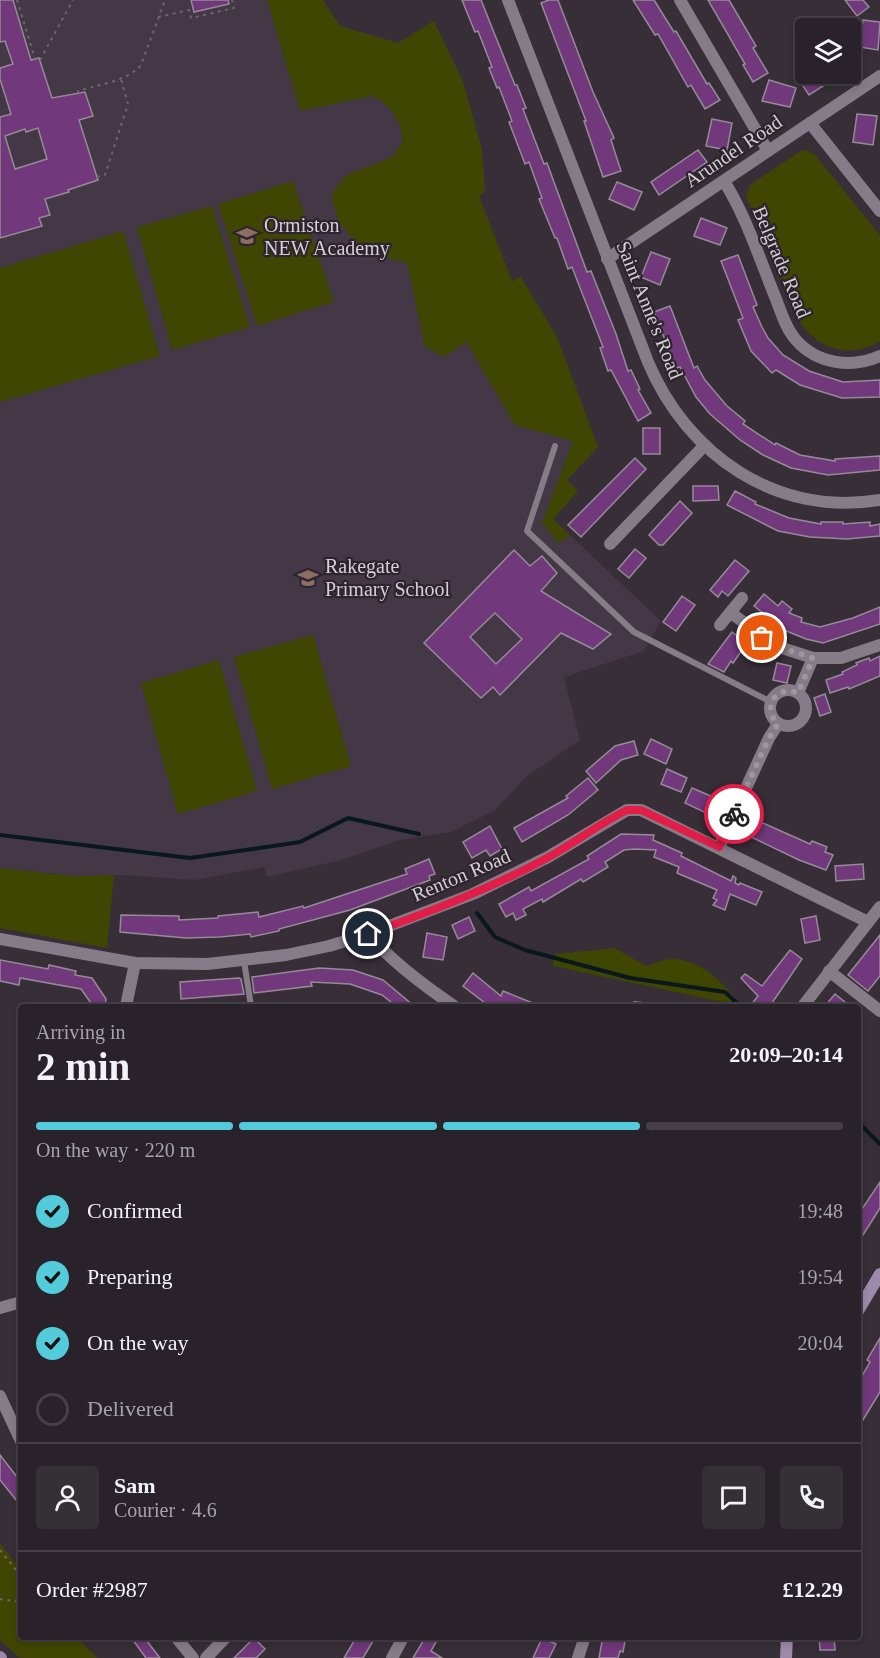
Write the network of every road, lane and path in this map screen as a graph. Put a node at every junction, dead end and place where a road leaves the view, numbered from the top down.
1 (17, 0) edge
2 (73, 0) edge
3 (165, 0) edge
4 (232, 0) edge
5 (508, 0) edge
6 (680, 0) edge
7 (158, 17) junction
8 (35, 59) dead end
9 (40, 60) dead end
10 (880, 76) edge
11 (121, 78) junction
12 (79, 93) dead end
13 (810, 123) junction
14 (768, 151) junction
15 (97, 177) dead end
16 (724, 181) junction
17 (880, 211) edge
18 (607, 259) junction
19 (880, 356) edge
20 (555, 446) dead end
21 (704, 446) junction
22 (880, 500) edge
23 (610, 544) dead end
24 (742, 598) dead end
25 (730, 613) junction
26 (720, 625) dead end
27 (880, 645) edge
28 (813, 658) junction
29 (798, 693) junction
30 (771, 702) junction
31 (778, 724) junction
32 (719, 847) junction
33 (880, 908) edge
34 (868, 922) junction
35 (368, 934) junction
36 (0, 939) edge
37 (244, 961) junction
38 (135, 963) junction
39 (829, 971) junction
40 (126, 1004) edge
41 (250, 1004) edge
42 (451, 1004) edge
43 (804, 1004) edge
44 (880, 1011) edge
45 (880, 1274) edge
46 (18, 1303) edge
47 (861, 1306) edge
48 (0, 1308) edge
49 (0, 1396) edge
50 (18, 1435) edge
51 (0, 1550) edge
52 (18, 1572) edge
53 (0, 1599) edge
54 (18, 1602) edge
55 (178, 1640) edge
56 (223, 1640) edge
57 (402, 1640) edge
58 (584, 1640) edge
59 (787, 1640) edge
60 (193, 1658) edge
61 (206, 1658) edge
62 (392, 1658) edge
63 (578, 1658) edge
64 (786, 1658) edge

1 - 8 path
2 - 9 path
3 - 7 path
4 - 7 path
5 - 18 street, Saint Anne's Road
6 - 14 street
7 - 11 path
10 - 13 street, Arundel Road
11 - 12 path
11 - 15 path
13 - 14 street, Arundel Road
13 - 17 street
14 - 16 street, Arundel Road
16 - 18 street, Arundel Road
16 - 19 street, Belgrade Road
18 - 21 street, Saint Anne's Road
20 - 30 lane
21 - 22 street, Saint Anne's Road
21 - 23 street
24 - 25 street
25 - 26 street
25 - 28 street
27 - 28 street
28 - 29 street
29 - 30 street
29 - 31 street
30 - 31 street
31 - 32 street
32 - 34 street, Renton Road
32 - 35 street, Renton Road
33 - 34 street
34 - 39 street
35 - 37 street, Renton Road
35 - 42 street
36 - 38 street, Renton Road
37 - 38 street, Renton Road
37 - 41 lane
38 - 40 street
39 - 43 street
39 - 44 street
45 - 47 street
46 - 48 street
49 - 50 street
51 - 52 path
53 - 54 path
55 - 60 street
56 - 61 street
57 - 62 street
58 - 63 street
59 - 64 street

